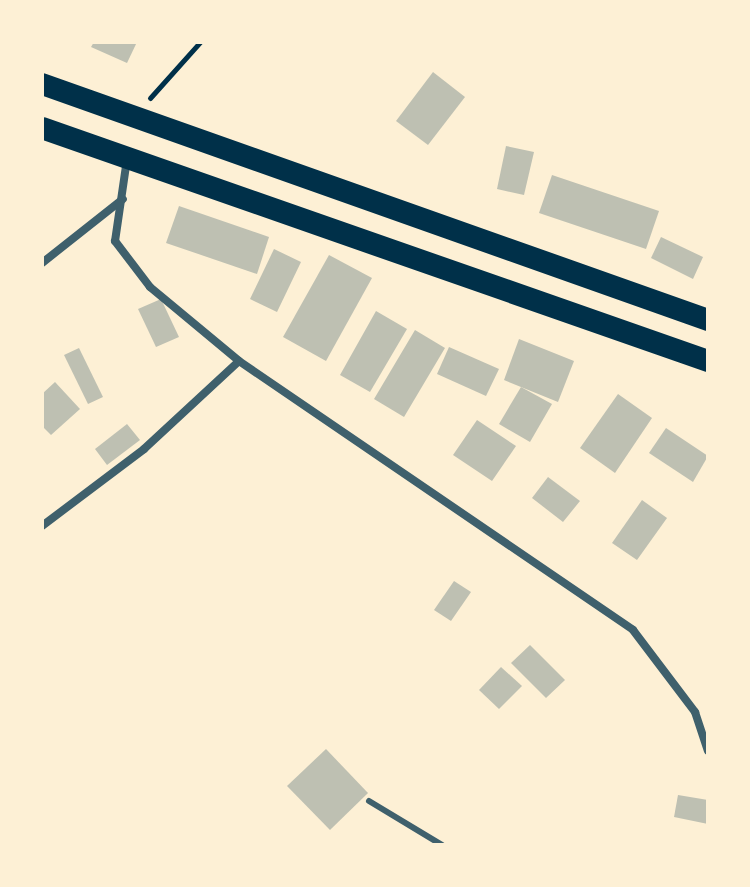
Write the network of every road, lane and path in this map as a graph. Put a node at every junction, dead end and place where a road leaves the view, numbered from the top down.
1 (200, 42) edge
2 (42, 84) edge
3 (134, 117) junction
4 (42, 128) edge
5 (127, 156) junction
6 (124, 198) junction
7 (42, 263) edge
8 (708, 320) edge
9 (239, 361) junction
10 (708, 361) edge
11 (42, 526) edge
12 (708, 751) edge
13 (369, 801) dead end
14 (442, 845) edge

1 - 3 path
2 - 3 highway
3 - 8 highway
4 - 5 highway
5 - 6 street
5 - 10 highway
6 - 7 street
6 - 9 street
9 - 11 street
9 - 12 street
13 - 14 lane

